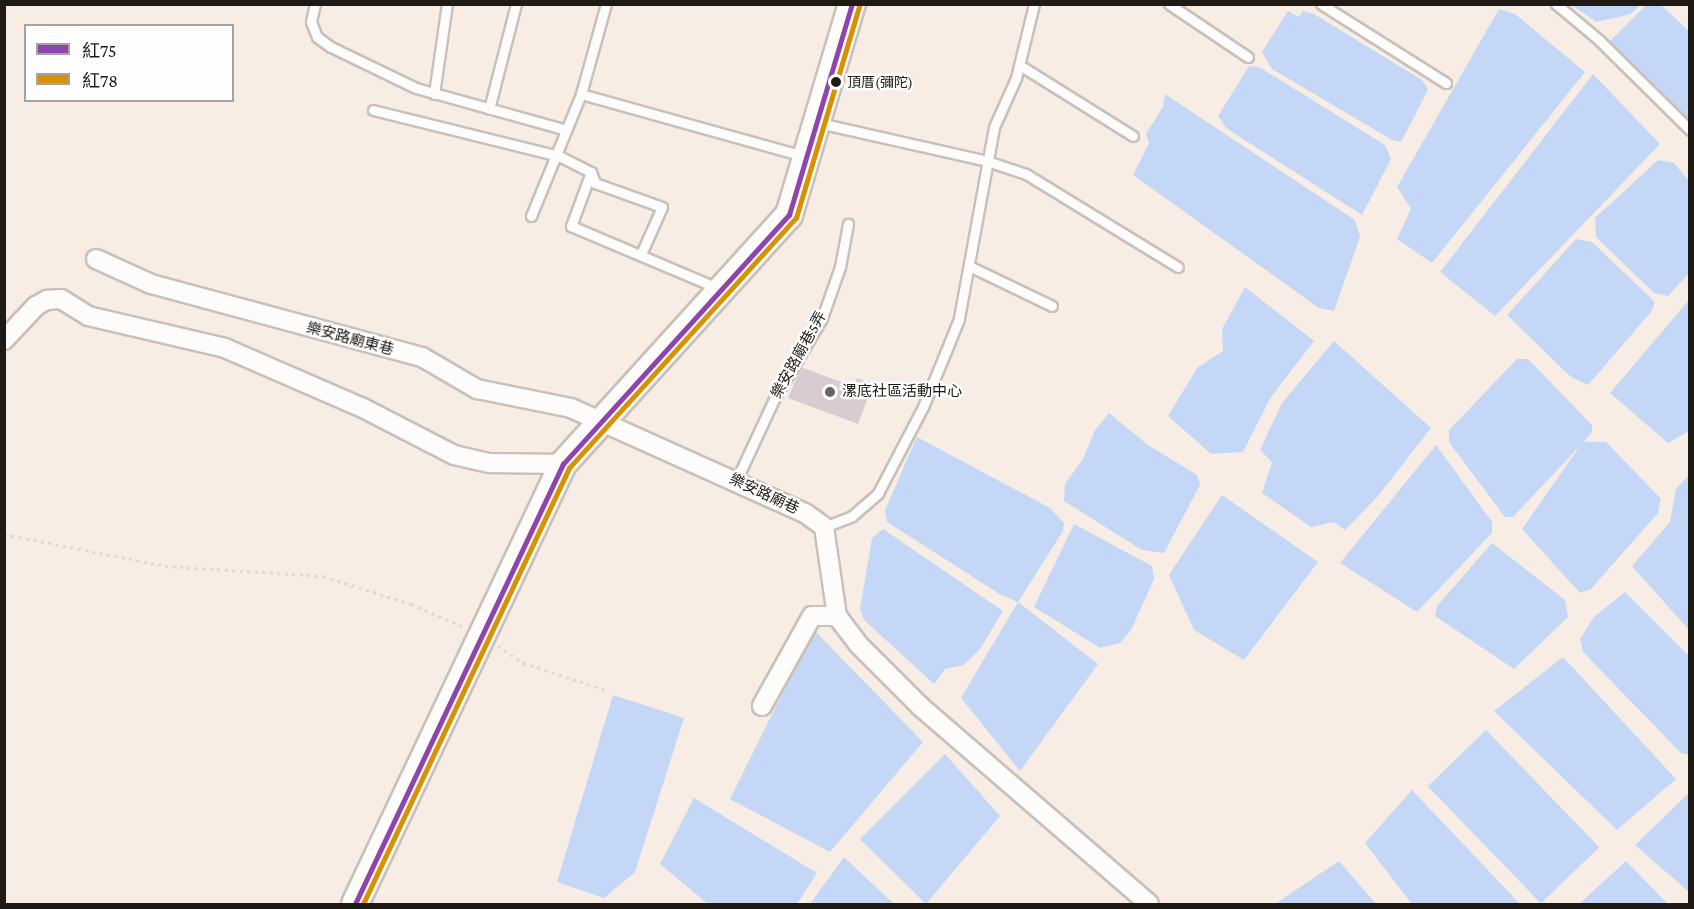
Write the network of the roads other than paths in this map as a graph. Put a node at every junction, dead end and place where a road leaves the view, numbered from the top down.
1 (315, 4) edge
2 (447, 4) edge
3 (516, 4) edge
4 (606, 4) edge
5 (852, 4) edge
6 (1023, 4) edge
7 (1169, 4) edge
8 (1321, 4) edge
9 (1556, 4) edge
10 (1034, 6) edge
11 (1248, 57) dead end
12 (1021, 66) junction
13 (1446, 82) dead end
14 (434, 94) junction
15 (581, 94) junction
16 (489, 109) junction
17 (373, 110) dead end
18 (819, 123) junction
19 (566, 130) junction
20 (1689, 130) edge
21 (1133, 136) dead end
22 (559, 156) junction
23 (808, 158) junction
24 (987, 161) junction
25 (591, 172) junction
26 (531, 216) dead end
27 (848, 224) dead end
28 (641, 254) junction
29 (96, 259) dead end
30 (969, 266) junction
31 (1178, 267) dead end
32 (722, 290) junction
33 (1052, 306) dead end
34 (4, 340) edge
35 (602, 420) junction
36 (563, 464) junction
37 (736, 481) junction
38 (824, 527) junction
39 (837, 616) junction
40 (762, 706) dead end
41 (355, 904) edge
42 (1149, 904) edge

1 - 14 lane
2 - 14 lane
3 - 16 lane
4 - 15 lane
5 - 18 street
6 - 10 lane
7 - 11 lane
8 - 13 lane
9 - 20 lane
10 - 12 lane
12 - 21 lane
12 - 24 lane
14 - 16 lane
15 - 19 lane
15 - 23 lane
16 - 19 lane
17 - 22 lane
18 - 23 street
18 - 24 lane
19 - 22 lane
22 - 25 lane
22 - 26 lane
23 - 32 street
24 - 30 lane
24 - 31 lane
25 - 28 lane
25 - 28 lane
27 - 37 lane, 樂安路廟巷5弄
28 - 32 lane
29 - 35 street, 樂安路廟東巷
30 - 33 lane
30 - 38 lane
32 - 35 street
34 - 36 street
35 - 36 street
35 - 37 street, 樂安路廟巷
36 - 41 street
37 - 38 street, 樂安路廟巷
38 - 39 street
39 - 40 street
39 - 42 street

